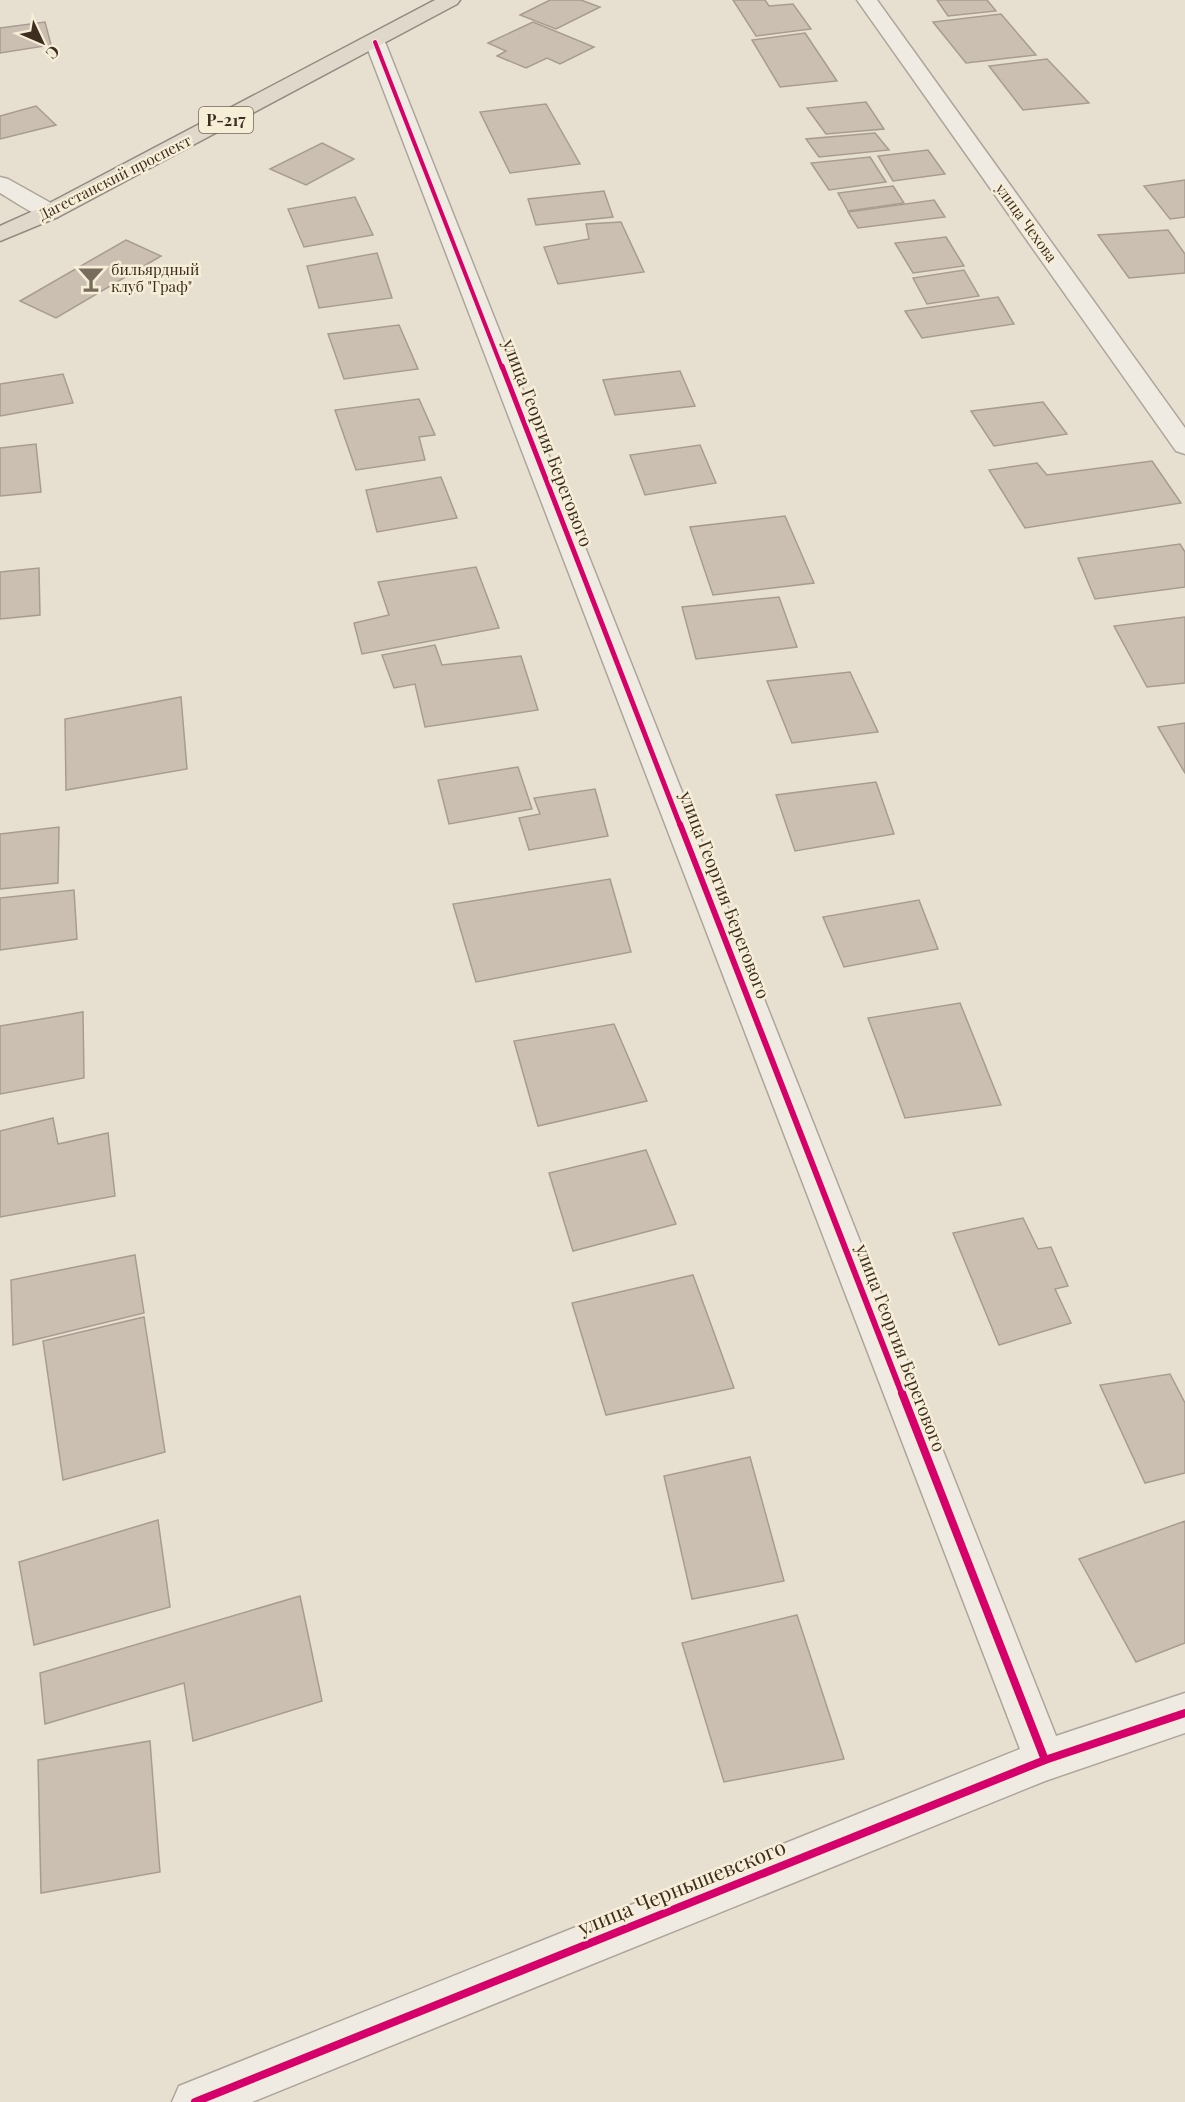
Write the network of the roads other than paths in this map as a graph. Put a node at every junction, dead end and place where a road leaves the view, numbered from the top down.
1 (450, 0) edge
2 (867, 0) edge
3 (375, 42) junction
4 (0, 184) edge
5 (50, 212) junction
6 (0, 234) edge
7 (1185, 446) edge
8 (1185, 1713) edge
9 (1045, 1760) junction
10 (195, 2102) edge

1 - 3 highway, Дагестанский проспект / Р-217
2 - 7 street, улица Чехова
3 - 5 highway, Дагестанский проспект / Р-217
3 - 9 street, улица Георгия Берегового
4 - 5 street
5 - 6 highway, Дагестанский проспект / Р-217
8 - 9 street, улица Чернышевского
9 - 10 street, улица Чернышевского

